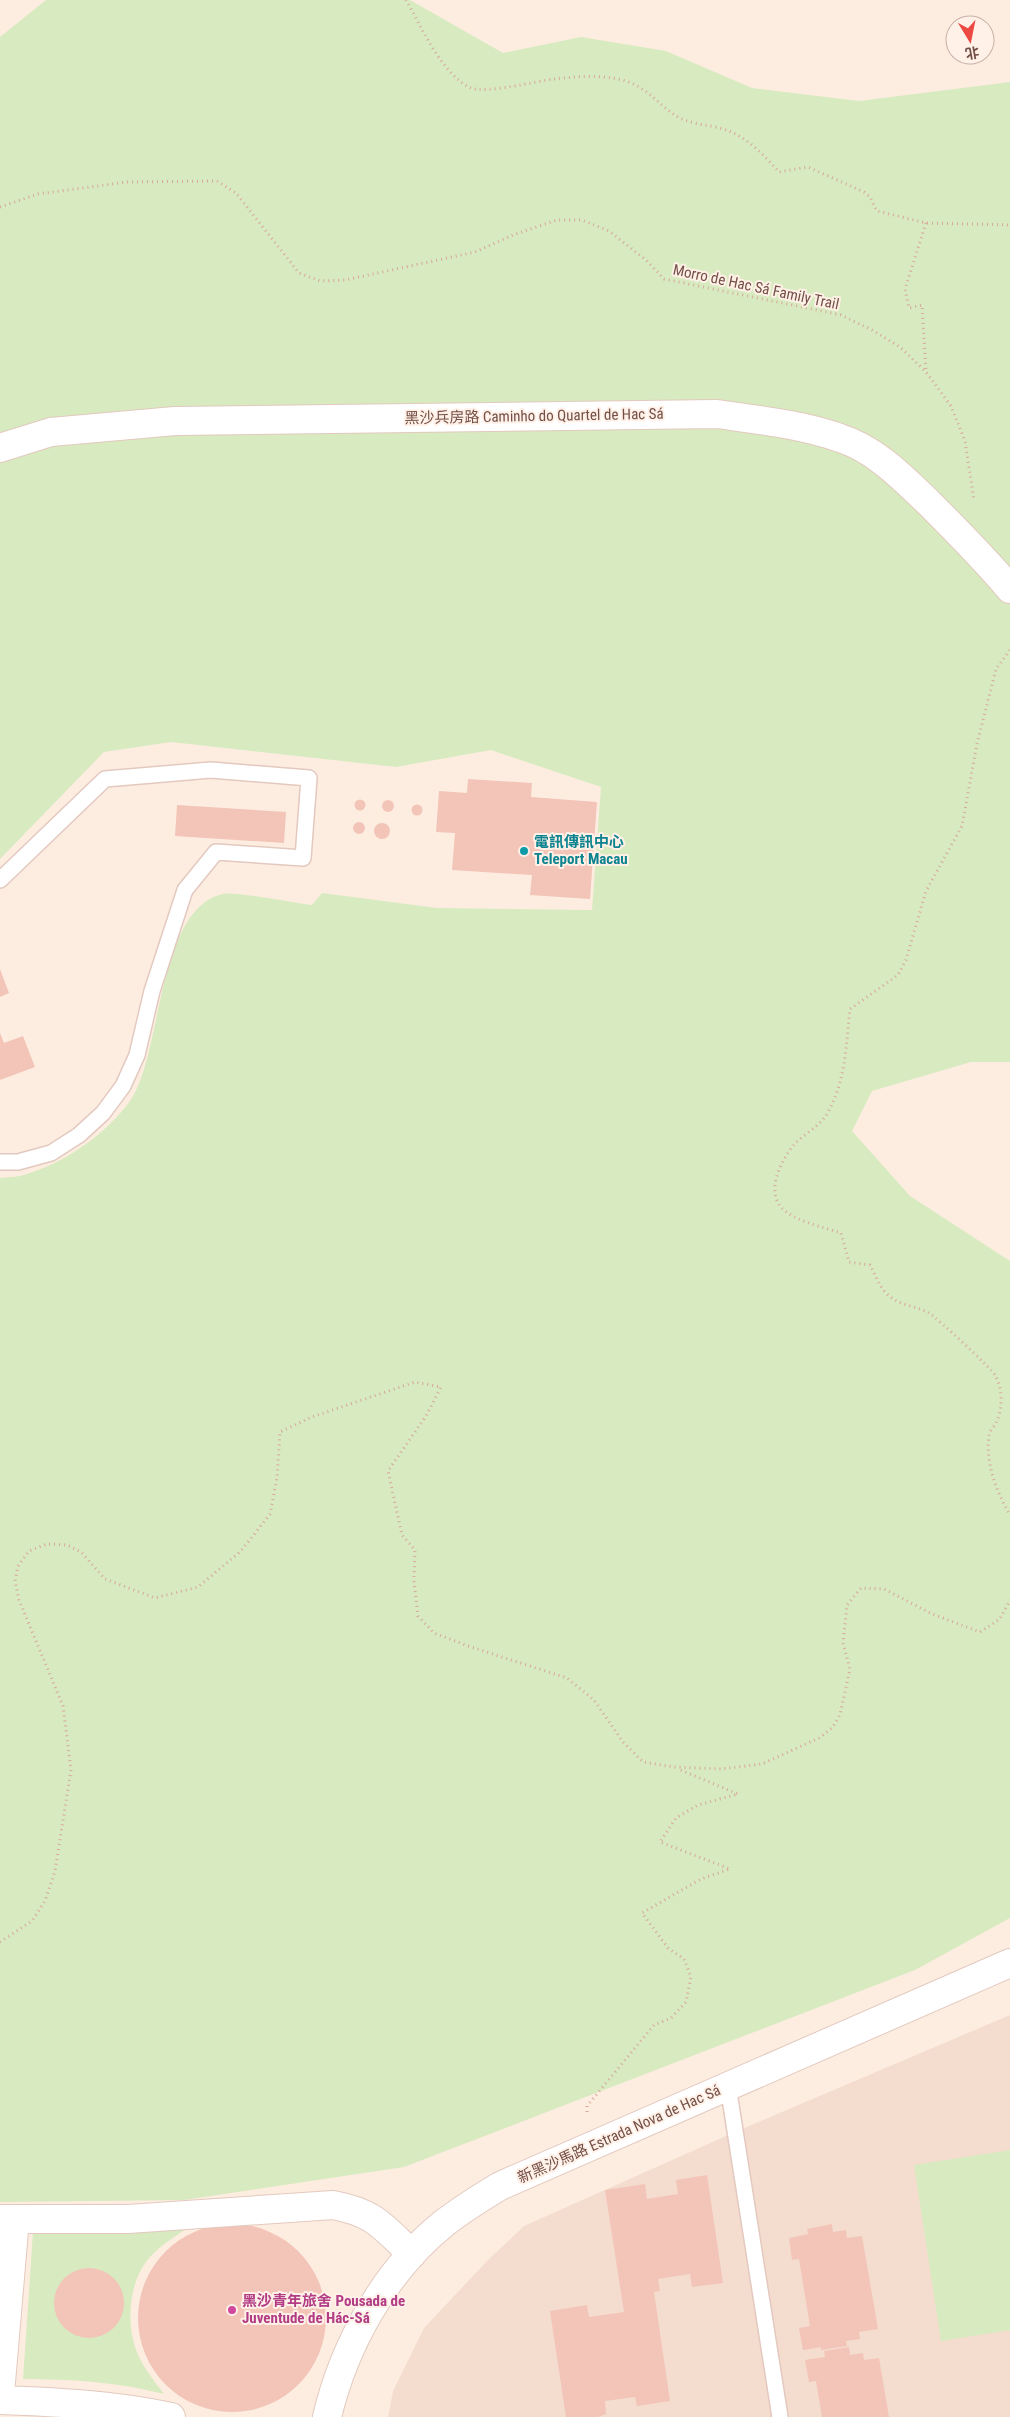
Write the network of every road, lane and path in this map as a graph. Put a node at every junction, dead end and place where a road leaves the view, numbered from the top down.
1 (406, 0) edge
2 (0, 207) edge
3 (926, 223) junction
4 (1010, 225) edge
5 (926, 372) junction
6 (0, 448) edge
7 (974, 502) dead end
8 (1010, 588) edge
9 (1010, 650) edge
10 (0, 880) edge
11 (0, 1162) edge
12 (1010, 1515) edge
13 (1010, 1600) edge
14 (674, 1768) junction
15 (0, 1942) edge
16 (1010, 1964) edge
17 (728, 2086) junction
18 (587, 2148) junction
19 (7, 2219) edge
20 (412, 2254) junction
21 (0, 2394) edge
22 (0, 2400) edge
23 (171, 2417) edge
24 (327, 2417) edge
25 (780, 2417) edge

1 - 3 path
2 - 5 path, Morro de Hac Sá Family Trail
3 - 4 path
3 - 5 path
5 - 7 path, Morro de Hac Sá Family Trail
6 - 8 street, 黑沙兵房路 Caminho do Quartel de Hac Sá
9 - 12 path
10 - 11 lane
13 - 14 path
14 - 15 path
14 - 18 path
16 - 17 street, 新黑沙馬路 Estrada Nova de Hac Sá
17 - 18 street, 新黑沙馬路 Estrada Nova de Hac Sá
17 - 25 lane
18 - 20 street, 新黑沙馬路 Estrada Nova de Hac Sá
19 - 20 street
19 - 21 street
20 - 24 street, 新黑沙馬路 Estrada Nova de Hac Sá
22 - 23 street

